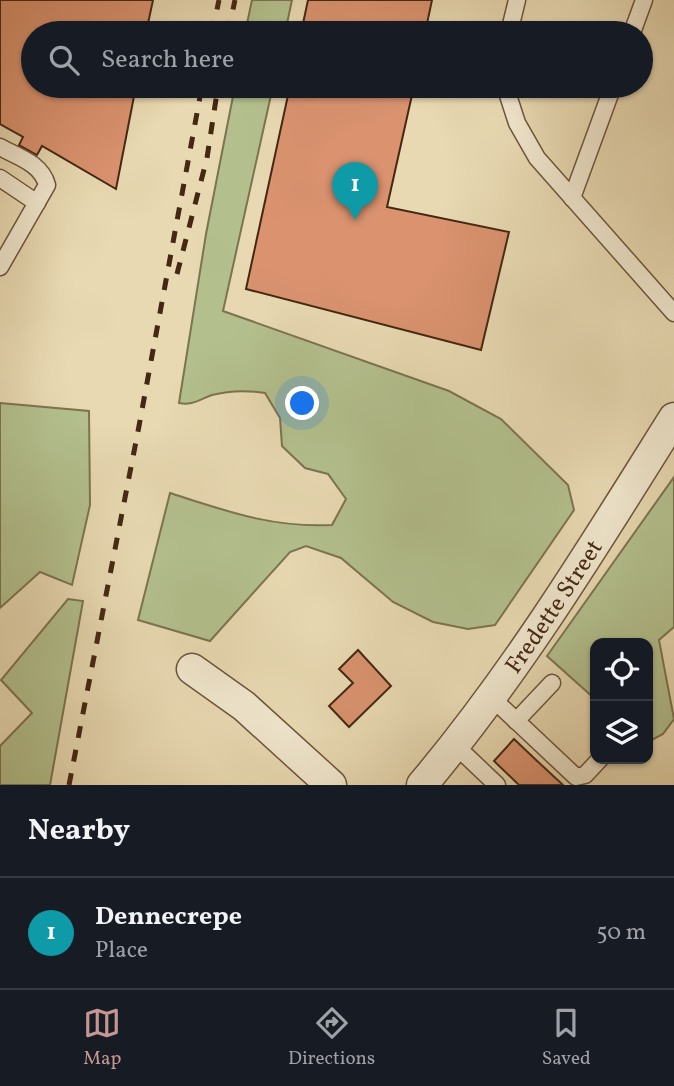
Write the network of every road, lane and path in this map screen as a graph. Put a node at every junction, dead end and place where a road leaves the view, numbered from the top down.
1 (517, 0) edge
2 (644, 0) edge
3 (512, 21) edge
4 (636, 21) edge
5 (509, 98) edge
6 (609, 98) edge
7 (0, 147) edge
8 (0, 178) edge
9 (572, 198) junction
10 (37, 204) junction
11 (0, 267) edge
12 (674, 313) edge
13 (674, 418) edge
14 (192, 669) dead end
15 (552, 683) dead end
16 (492, 698) junction
17 (516, 721) junction
18 (456, 746) junction
19 (595, 764) edge
20 (331, 785) edge
21 (422, 785) edge
22 (497, 785) edge

1 - 3 lane
2 - 4 lane
5 - 9 lane
6 - 9 lane
7 - 10 lane
8 - 10 lane
9 - 12 lane
10 - 11 lane
13 - 16 street, Fredette Street
14 - 20 street
15 - 17 lane
16 - 17 lane
16 - 18 street, Fredette Street
17 - 19 lane
18 - 21 street, Fredette Street
18 - 22 lane

